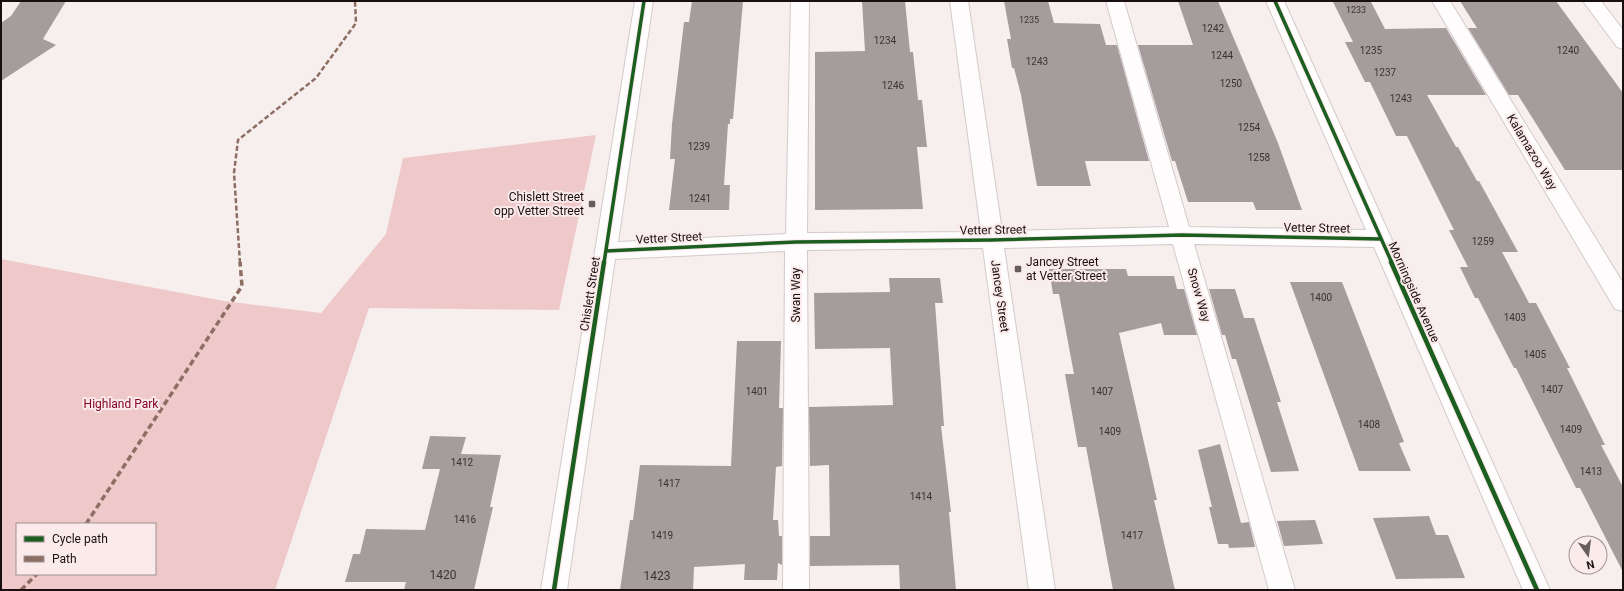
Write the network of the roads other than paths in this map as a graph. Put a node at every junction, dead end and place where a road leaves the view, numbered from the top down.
1 (644, 1) edge
2 (800, 1) edge
3 (959, 1) edge
4 (1115, 1) edge
5 (1275, 1) edge
6 (1441, 1) edge
7 (1592, 1) edge
8 (1623, 43) edge
9 (1182, 235) junction
10 (1380, 239) junction
11 (992, 240) junction
12 (796, 242) junction
13 (606, 251) junction
14 (1623, 302) edge
15 (554, 590) edge
16 (796, 590) edge
17 (1042, 590) edge
18 (1282, 590) edge
19 (1537, 590) edge

1 - 13 street, Chislett Street
2 - 12 street, Swan Way
3 - 11 street, Jancey Street
4 - 9 street, Snow Way
5 - 10 street, Morningside Avenue
6 - 14 street, Kalamazoo Way
7 - 8 street
9 - 10 street, Vetter Street
9 - 11 street, Vetter Street
9 - 18 street, Snow Way
10 - 19 street, Morningside Avenue
11 - 12 street, Vetter Street
11 - 17 street, Jancey Street
12 - 13 street, Vetter Street
12 - 16 street, Swan Way
13 - 15 street, Chislett Street

